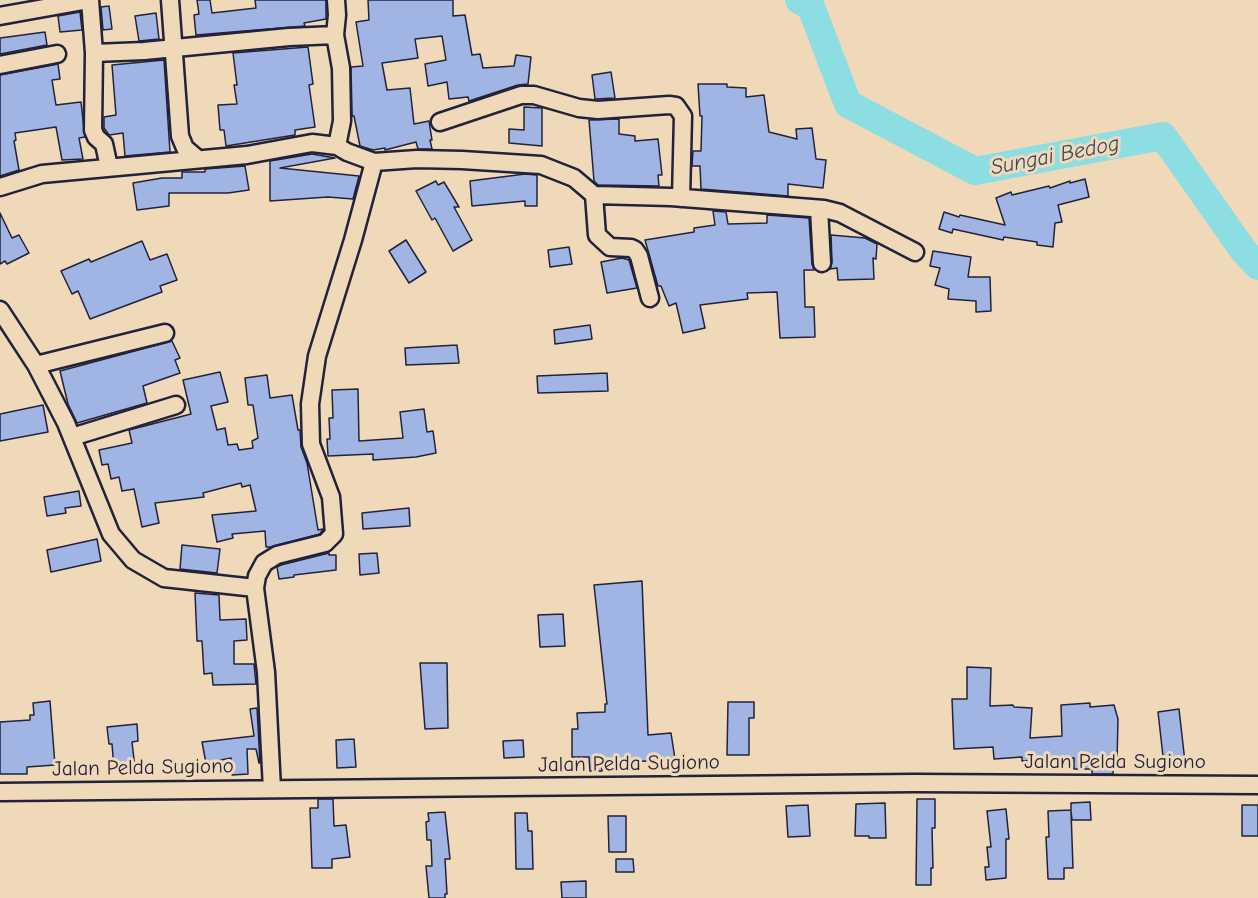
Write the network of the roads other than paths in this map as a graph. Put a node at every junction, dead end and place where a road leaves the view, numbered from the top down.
1 (90, 0) edge
2 (170, 0) edge
3 (336, 0) edge
4 (0, 16) edge
5 (335, 35) junction
6 (173, 48) junction
7 (94, 53) junction
8 (57, 54) dead end
9 (0, 65) edge
10 (440, 122) dead end
11 (337, 146) junction
12 (198, 159) junction
13 (374, 162) junction
14 (109, 167) junction
15 (0, 187) edge
16 (594, 195) junction
17 (681, 198) junction
18 (819, 209) junction
19 (915, 252) dead end
20 (822, 263) dead end
21 (650, 298) dead end
22 (0, 310) edge
23 (165, 333) dead end
24 (36, 365) junction
25 (176, 405) dead end
26 (72, 436) junction
27 (255, 588) junction
28 (1258, 785) edge
29 (272, 789) junction
30 (0, 792) edge

1 - 4 street
1 - 7 street
2 - 6 street
3 - 5 street
5 - 6 street
5 - 11 street
6 - 7 street
6 - 12 street
7 - 14 street
8 - 9 street
10 - 17 street
11 - 12 street
11 - 13 street
12 - 14 street
13 - 16 street
13 - 27 street
14 - 15 street
16 - 17 street
16 - 21 street
17 - 18 street
18 - 19 street
18 - 20 street
22 - 24 street
23 - 24 street
24 - 26 street
25 - 26 street
26 - 27 street
27 - 29 street
28 - 29 street, Jalan Pelda Sugiono
29 - 30 street, Jalan Pelda Sugiono

